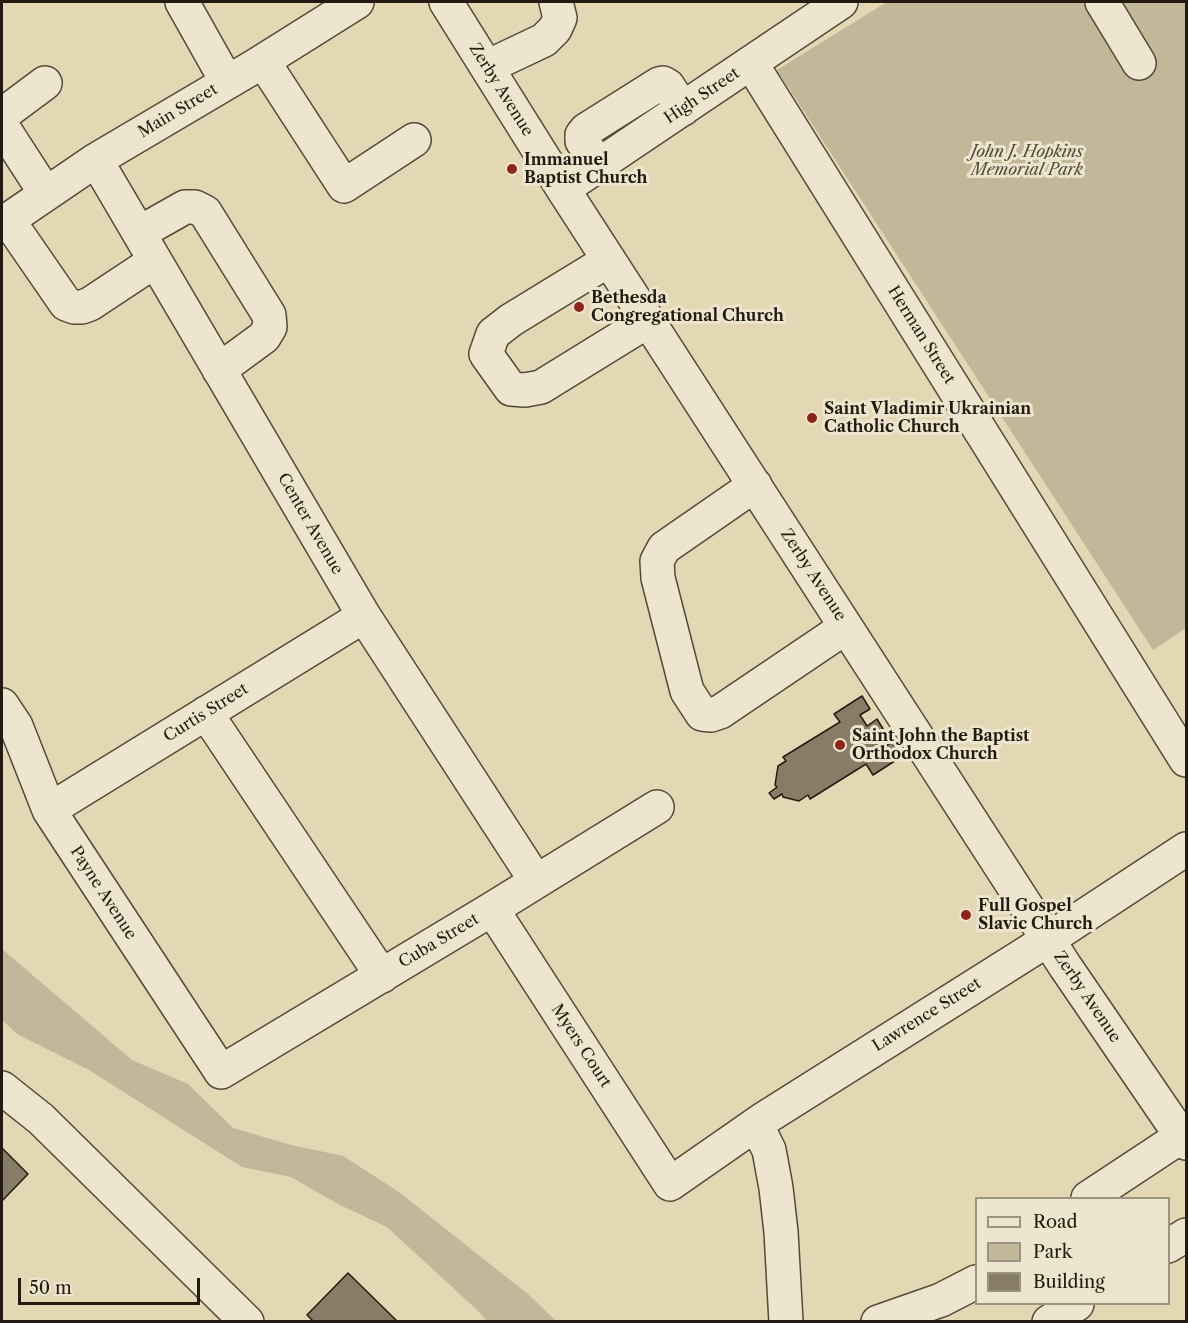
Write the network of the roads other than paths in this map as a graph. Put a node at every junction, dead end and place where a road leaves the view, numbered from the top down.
1 (182, 2) edge
2 (357, 2) edge
3 (446, 2) edge
4 (556, 2) edge
5 (841, 2) edge
6 (1102, 2) edge
7 (263, 61) junction
8 (751, 63) junction
9 (1139, 63) dead end
10 (488, 67) junction
11 (227, 82) junction
12 (45, 83) dead end
13 (2, 115) edge
14 (2, 126) edge
15 (414, 140) dead end
16 (96, 160) junction
17 (563, 189) junction
18 (46, 194) junction
19 (5, 222) edge
20 (139, 233) junction
21 (609, 260) junction
22 (155, 261) junction
23 (648, 321) junction
24 (219, 370) junction
25 (755, 485) junction
26 (364, 616) junction
27 (846, 627) junction
28 (2, 705) edge
29 (206, 713) junction
30 (1186, 760) edge
31 (657, 807) dead end
32 (49, 810) junction
33 (1186, 849) edge
34 (536, 880) junction
35 (492, 909) junction
36 (1049, 939) junction
37 (381, 976) junction
38 (221, 1072) joint
39 (2, 1088) edge
40 (756, 1124) junction
41 (1184, 1140) edge
42 (670, 1184) joint
43 (1090, 1197) edge
44 (1186, 1235) edge
45 (1170, 1245) edge
46 (975, 1283) edge
47 (1075, 1305) edge
48 (247, 1322) edge
49 (786, 1322) edge
50 (878, 1322) edge
51 (1049, 1322) edge

1 - 11 street
2 - 7 street, Main Street
3 - 10 street, Zerby Avenue
4 - 10 street
5 - 8 street, High Street
6 - 9 street
7 - 11 street, Main Street
7 - 15 street
8 - 17 street, High Street
8 - 30 street, Herman Street
10 - 17 street, Zerby Avenue
11 - 16 street, Main Street
12 - 13 street
14 - 18 street
16 - 18 street, Main Street
16 - 20 street, Center Avenue
17 - 21 street, Zerby Avenue
18 - 19 street, Main Street
19 - 22 street
20 - 22 street, Center Avenue
20 - 24 street
21 - 23 street, Zerby Avenue
21 - 23 street
22 - 24 street, Center Avenue
23 - 25 street, Zerby Avenue
24 - 26 street, Center Avenue
25 - 27 street, Zerby Avenue
25 - 27 street
26 - 29 street, Curtis Street
26 - 34 street, Center Avenue
27 - 36 street, Zerby Avenue
28 - 32 street, Payne Avenue
29 - 32 street, Curtis Street
29 - 37 street
31 - 34 street, Cuba Street
32 - 38 street, Payne Avenue
33 - 36 street, Lawrence Street
34 - 35 street, Cuba Street
35 - 37 street, Cuba Street
35 - 42 street, Myers Court
36 - 40 street, Lawrence Street
36 - 41 street, Zerby Avenue
37 - 38 street, Cuba Street
39 - 48 street
40 - 42 street, Lawrence Street
40 - 49 street
41 - 43 street
44 - 45 street
46 - 50 street
47 - 51 street

